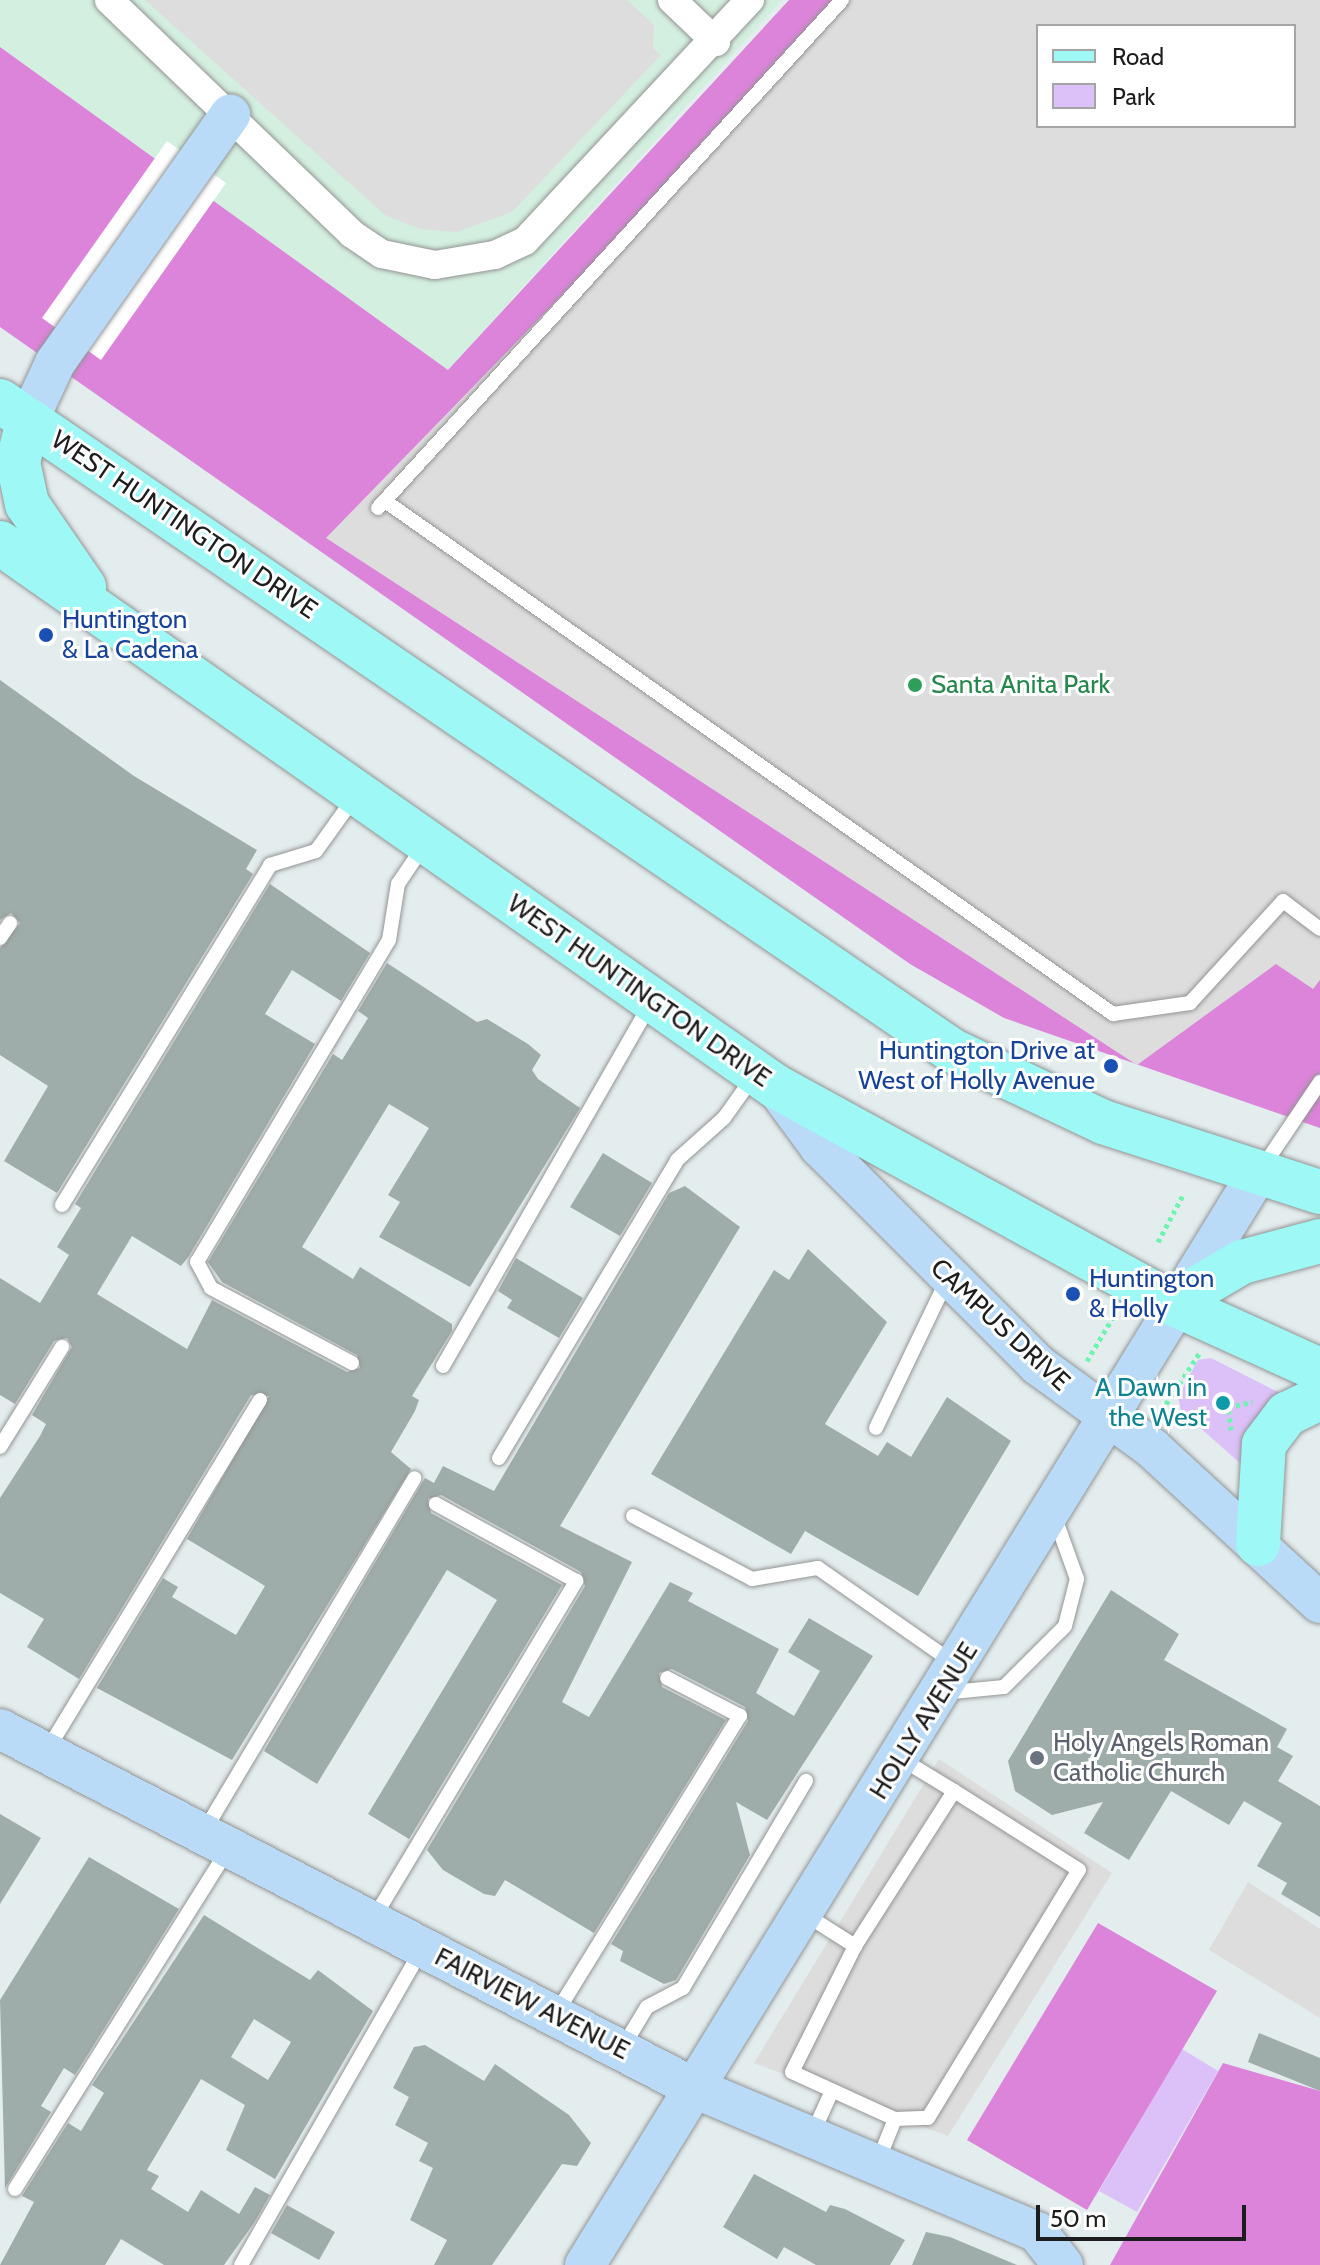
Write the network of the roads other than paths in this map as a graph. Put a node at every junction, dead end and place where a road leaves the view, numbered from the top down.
1 (109, 0) edge
2 (672, 0) edge
3 (750, 0) edge
4 (842, 0) edge
5 (716, 42) junction
6 (230, 115) junction
7 (9, 417) edge
8 (0, 543) edge
9 (133, 637) junction
10 (356, 794) junction
11 (426, 843) junction
12 (10, 923) dead end
13 (1320, 929) edge
14 (0, 938) edge
15 (653, 1001) junction
16 (766, 1079) junction
17 (1320, 1082) edge
18 (1258, 1173) junction
19 (1320, 1192) edge
20 (62, 1205) dead end
21 (1320, 1241) edge
22 (948, 1278) junction
23 (1172, 1303) junction
24 (62, 1347) dead end
25 (352, 1363) dead end
26 (443, 1366) dead end
27 (1320, 1370) edge
28 (1320, 1398) edge
29 (260, 1400) dead end
30 (1104, 1416) junction
31 (876, 1428) dead end
32 (0, 1447) edge
33 (499, 1458) dead end
34 (415, 1478) dead end
35 (436, 1504) dead end
36 (1050, 1509) junction
37 (633, 1516) dead end
38 (1258, 1544) junction
39 (1320, 1603) edge
40 (667, 1678) dead end
41 (950, 1680) junction
42 (1, 1731) edge
43 (46, 1753) junction
44 (900, 1758) junction
45 (806, 1781) dead end
46 (954, 1791) junction
47 (216, 1840) junction
48 (803, 1913) junction
49 (372, 1921) junction
50 (855, 1946) junction
51 (423, 1947) junction
52 (555, 2015) junction
53 (621, 2050) junction
54 (692, 2087) junction
55 (831, 2093) junction
56 (895, 2119) junction
57 (811, 2137) junction
58 (877, 2165) junction
59 (15, 2189) dead end
60 (241, 2265) edge
61 (585, 2265) edge
62 (1063, 2265) edge

1 - 6 street
2 - 5 street
3 - 5 street
4 - 13 lane
5 - 6 street
6 - 7 street
7 - 9 main road
7 - 18 main road, WEST HUNTINGTON DRIVE
8 - 9 main road, WEST HUNTINGTON DRIVE
9 - 10 main road, WEST HUNTINGTON DRIVE
10 - 11 main road, WEST HUNTINGTON DRIVE
10 - 20 lane
11 - 15 main road, WEST HUNTINGTON DRIVE
11 - 25 lane
12 - 14 lane
15 - 16 main road, WEST HUNTINGTON DRIVE
15 - 26 lane
16 - 22 street, CAMPUS DRIVE
16 - 23 main road, WEST HUNTINGTON DRIVE
16 - 33 lane
17 - 18 lane
18 - 19 main road, WEST HUNTINGTON DRIVE
18 - 23 street, HOLLY AVENUE
21 - 23 main road
22 - 30 street, CAMPUS DRIVE
22 - 31 lane
23 - 27 main road, WEST HUNTINGTON DRIVE
23 - 30 street, HOLLY AVENUE
24 - 32 lane
28 - 38 main road
29 - 43 lane
30 - 36 street, HOLLY AVENUE
30 - 38 street, CAMPUS DRIVE
34 - 47 lane
35 - 49 lane
36 - 41 street, HOLLY AVENUE
36 - 41 lane
37 - 41 lane
38 - 39 street, CAMPUS DRIVE
40 - 52 lane
41 - 44 street, HOLLY AVENUE
42 - 43 street, FAIRVIEW AVENUE
43 - 47 street, FAIRVIEW AVENUE
44 - 46 lane
44 - 48 street, HOLLY AVENUE
45 - 53 lane
46 - 50 lane
46 - 56 lane
47 - 49 street, FAIRVIEW AVENUE
47 - 59 lane
48 - 50 lane
48 - 54 street, HOLLY AVENUE
49 - 51 street, FAIRVIEW AVENUE
50 - 55 lane
51 - 52 street, FAIRVIEW AVENUE
51 - 60 lane
52 - 53 street, FAIRVIEW AVENUE
53 - 54 street, FAIRVIEW AVENUE
54 - 57 street, FAIRVIEW AVENUE
54 - 61 street, HOLLY AVENUE
55 - 56 lane
55 - 57 lane
56 - 58 lane
57 - 58 street, FAIRVIEW AVENUE
58 - 62 street, FAIRVIEW AVENUE

